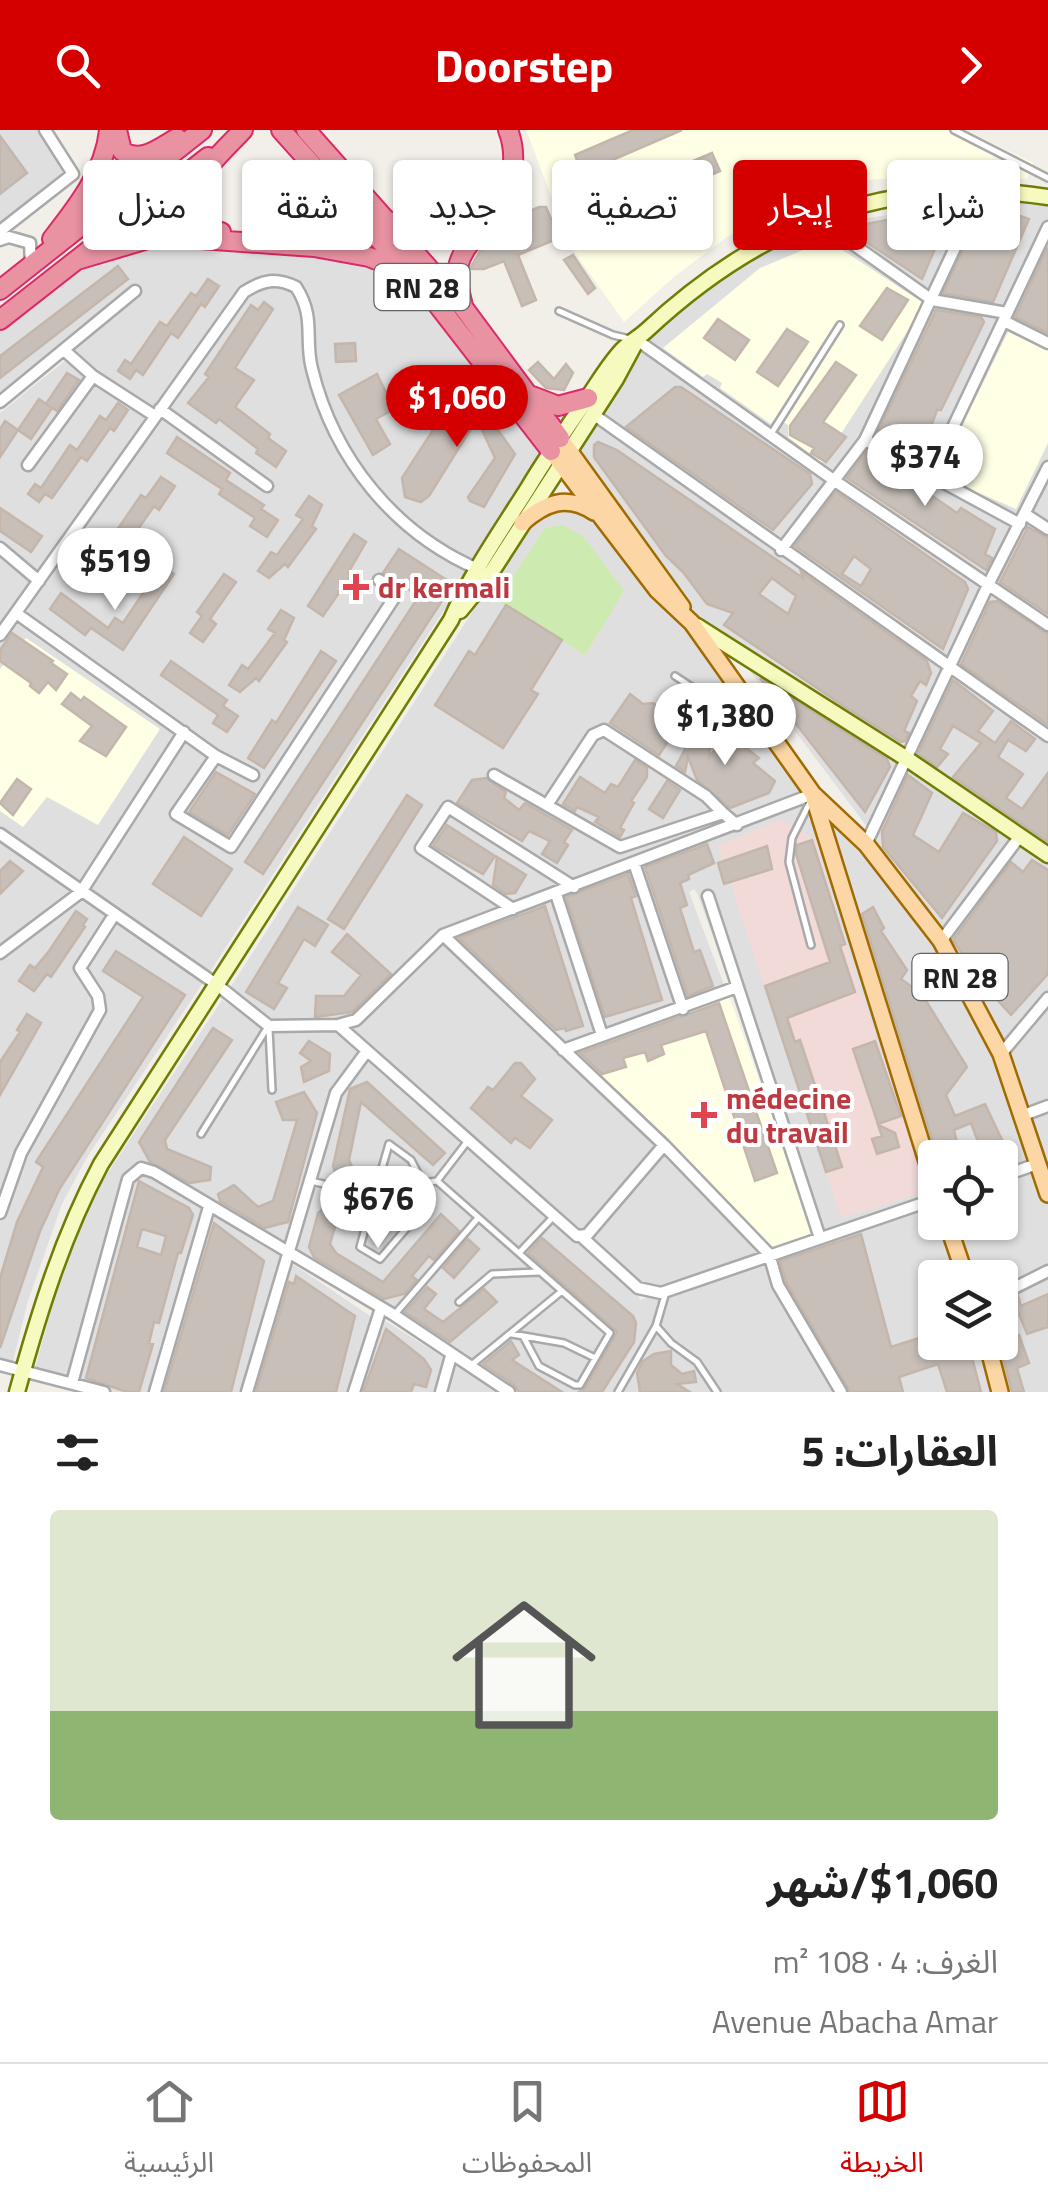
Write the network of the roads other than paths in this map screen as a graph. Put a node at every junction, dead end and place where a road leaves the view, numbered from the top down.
1 (45, 130) edge
2 (109, 130) edge
3 (117, 130) edge
4 (191, 130) edge
5 (202, 130) edge
6 (242, 130) edge
7 (306, 130) edge
8 (508, 130) edge
9 (954, 130) edge
10 (281, 131) edge
11 (304, 160) edge
12 (514, 160) edge
13 (1048, 178) edge
14 (1020, 193) edge
15 (1048, 196) edge
16 (382, 218) junction
17 (393, 222) edge
18 (1048, 227) edge
19 (0, 231) edge
20 (242, 233) edge
21 (373, 234) edge
22 (0, 240) edge
23 (465, 250) edge
24 (750, 250) edge
25 (861, 250) edge
26 (955, 250) edge
27 (77, 260) junction
28 (31, 266) junction
29 (410, 273) junction
30 (0, 290) edge
31 (135, 292) dead end
32 (932, 300) junction
33 (463, 307) junction
34 (559, 311) dead end
35 (1005, 317) junction
36 (0, 320) edge
37 (840, 325) dead end
38 (637, 340) junction
39 (1048, 342) edge
40 (65, 351) junction
41 (93, 376) junction
42 (529, 394) junction
43 (0, 402) edge
44 (590, 406) junction
45 (158, 412) junction
46 (771, 434) junction
47 (865, 440) junction
48 (560, 450) junction
49 (28, 465) dead end
50 (1046, 475) edge
51 (929, 478) junction
52 (835, 481) junction
53 (267, 486) dead end
54 (601, 516) junction
55 (1022, 519) junction
56 (522, 523) junction
57 (1048, 529) edge
58 (0, 548) edge
59 (782, 550) junction
60 (484, 571) junction
61 (379, 580) dead end
62 (39, 581) junction
63 (989, 584) junction
64 (16, 613) junction
65 (692, 623) junction
66 (1048, 625) edge
67 (0, 635) edge
68 (950, 668) junction
69 (675, 676) dead end
70 (755, 713) junction
71 (184, 732) junction
72 (1048, 736) edge
73 (216, 756) junction
74 (907, 760) junction
75 (494, 774) dead end
76 (252, 775) dead end
77 (813, 794) junction
78 (547, 805) junction
79 (723, 813) junction
80 (736, 824) junction
81 (0, 834) edge
82 (1020, 836) junction
83 (866, 844) junction
84 (1048, 855) edge
85 (634, 864) junction
86 (574, 887) junction
87 (82, 892) junction
88 (556, 894) junction
89 (708, 896) dead end
90 (514, 909) junction
91 (114, 916) junction
92 (443, 935) junction
93 (941, 941) junction
94 (811, 945) dead end
95 (0, 952) edge
96 (216, 984) junction
97 (737, 987) junction
98 (1048, 998) edge
99 (683, 1010) junction
100 (338, 1025) junction
101 (269, 1026) junction
102 (602, 1035) junction
103 (563, 1050) junction
104 (367, 1051) junction
105 (1001, 1054) junction
106 (272, 1090) dead end
107 (1048, 1106) edge
108 (1021, 1116) junction
109 (200, 1134) dead end
110 (469, 1140) junction
111 (920, 1140) edge
112 (664, 1146) junction
113 (1037, 1164) junction
114 (1018, 1171) edge
115 (310, 1180) junction
116 (436, 1182) junction
117 (423, 1183) junction
118 (1048, 1194) edge
119 (374, 1196) junction
120 (918, 1205) edge
121 (209, 1207) junction
122 (0, 1213) edge
123 (554, 1215) junction
124 (478, 1218) junction
125 (583, 1238) junction
126 (820, 1238) junction
127 (289, 1252) junction
128 (519, 1253) junction
129 (769, 1254) junction
130 (1048, 1271) edge
131 (542, 1272) junction
132 (1018, 1286) edge
133 (562, 1291) junction
134 (666, 1291) junction
135 (459, 1302) dead end
136 (381, 1308) junction
137 (394, 1315) junction
138 (656, 1326) junction
139 (512, 1334) junction
140 (523, 1336) junction
141 (451, 1356) junction
142 (596, 1358) junction
143 (992, 1360) edge
144 (0, 1365) edge
145 (470, 1367) junction
146 (23, 1372) junction
147 (72, 1383) junction
148 (17, 1392) edge
149 (104, 1392) edge
150 (155, 1392) edge
151 (247, 1392) edge
152 (354, 1392) edge
153 (440, 1392) edge
154 (509, 1392) edge
155 (618, 1392) edge
156 (717, 1392) edge
157 (841, 1392) edge
158 (1000, 1392) edge

1 - 19 street
2 - 28 highway
3 - 4 highway
5 - 28 highway
6 - 20 highway
6 - 27 highway
7 - 16 highway
8 - 12 highway
9 - 13 lane
10 - 11 highway, RN 28
14 - 15 main road
16 - 17 highway
16 - 33 highway
18 - 35 street
21 - 29 highway, RN 28
22 - 28 street
23 - 33 highway
24 - 38 main road
25 - 32 street
26 - 32 street
27 - 29 highway
27 - 36 highway
28 - 30 highway
29 - 48 highway, RN 28
31 - 40 street
32 - 35 street
32 - 47 street
33 - 42 highway
34 - 38 lane
35 - 39 street
35 - 51 street
37 - 46 lane
38 - 44 main road
38 - 46 street
40 - 41 street
40 - 43 street
41 - 45 street
41 - 49 street
42 - 44 highway
42 - 48 highway
44 - 48 main road
44 - 59 street
45 - 53 street
45 - 60 street
45 - 62 street
46 - 52 street
47 - 51 street
47 - 52 street
48 - 54 main road, RN 28
48 - 56 main road
48 - 60 main road
48 - 65 main road
50 - 55 street
51 - 55 street
52 - 59 street
52 - 63 street
54 - 56 main road
54 - 65 main road, RN 28
55 - 57 street
55 - 63 street
56 - 60 main road
58 - 62 street
59 - 68 street
60 - 96 main road
61 - 73 street
62 - 64 street
63 - 66 street
63 - 68 street
64 - 67 street
64 - 71 street
65 - 70 main road, RN 28
65 - 74 main road
68 - 72 street
68 - 74 street
69 - 70 lane
70 - 77 main road, RN 28
71 - 73 street
71 - 87 street
73 - 76 street
74 - 82 main road
74 - 83 street
75 - 78 street
77 - 80 street
77 - 83 main road, RN 28
77 - 94 lane
77 - 111 main road
78 - 79 street
78 - 79 street
79 - 80 street
80 - 85 street
81 - 87 street
82 - 84 main road
82 - 93 street
83 - 93 main road, RN 28
85 - 86 street
85 - 99 street
86 - 88 street
86 - 90 street
87 - 91 street
87 - 95 street
88 - 90 street
88 - 102 street
89 - 97 street
90 - 92 street
91 - 96 street
91 - 122 street
92 - 100 street
92 - 103 street
93 - 105 main road, RN 28
96 - 101 street
96 - 146 main road
97 - 99 street
97 - 126 street
98 - 105 street
99 - 102 street
100 - 101 street
100 - 104 street
101 - 106 lane
101 - 109 lane
102 - 103 street
103 - 112 street
104 - 110 street
104 - 115 street
105 - 108 main road, RN 28
107 - 108 street
108 - 113 main road, RN 28
110 - 116 lane
110 - 123 street
112 - 125 street
112 - 129 street
113 - 114 street
113 - 118 main road, RN 28
115 - 119 lane
115 - 127 street
116 - 117 lane
116 - 124 lane
117 - 119 lane
117 - 119 lane
120 - 126 street
121 - 127 street
121 - 147 street
121 - 150 street
123 - 125 street
123 - 128 lane
124 - 128 lane
124 - 137 lane
125 - 134 street
126 - 129 street
127 - 136 street
127 - 151 street
128 - 131 lane
129 - 134 street
129 - 157 street
130 - 132 street
131 - 133 lane
131 - 135 lane
133 - 139 lane
133 - 142 lane
134 - 138 lane
136 - 137 street
136 - 152 street
137 - 141 street
138 - 155 lane
138 - 156 lane
139 - 140 lane
139 - 145 lane
140 - 142 lane
140 - 142 lane
141 - 145 street
141 - 153 street
143 - 158 main road
144 - 146 street
145 - 154 street
146 - 147 street
146 - 148 main road
147 - 149 street

